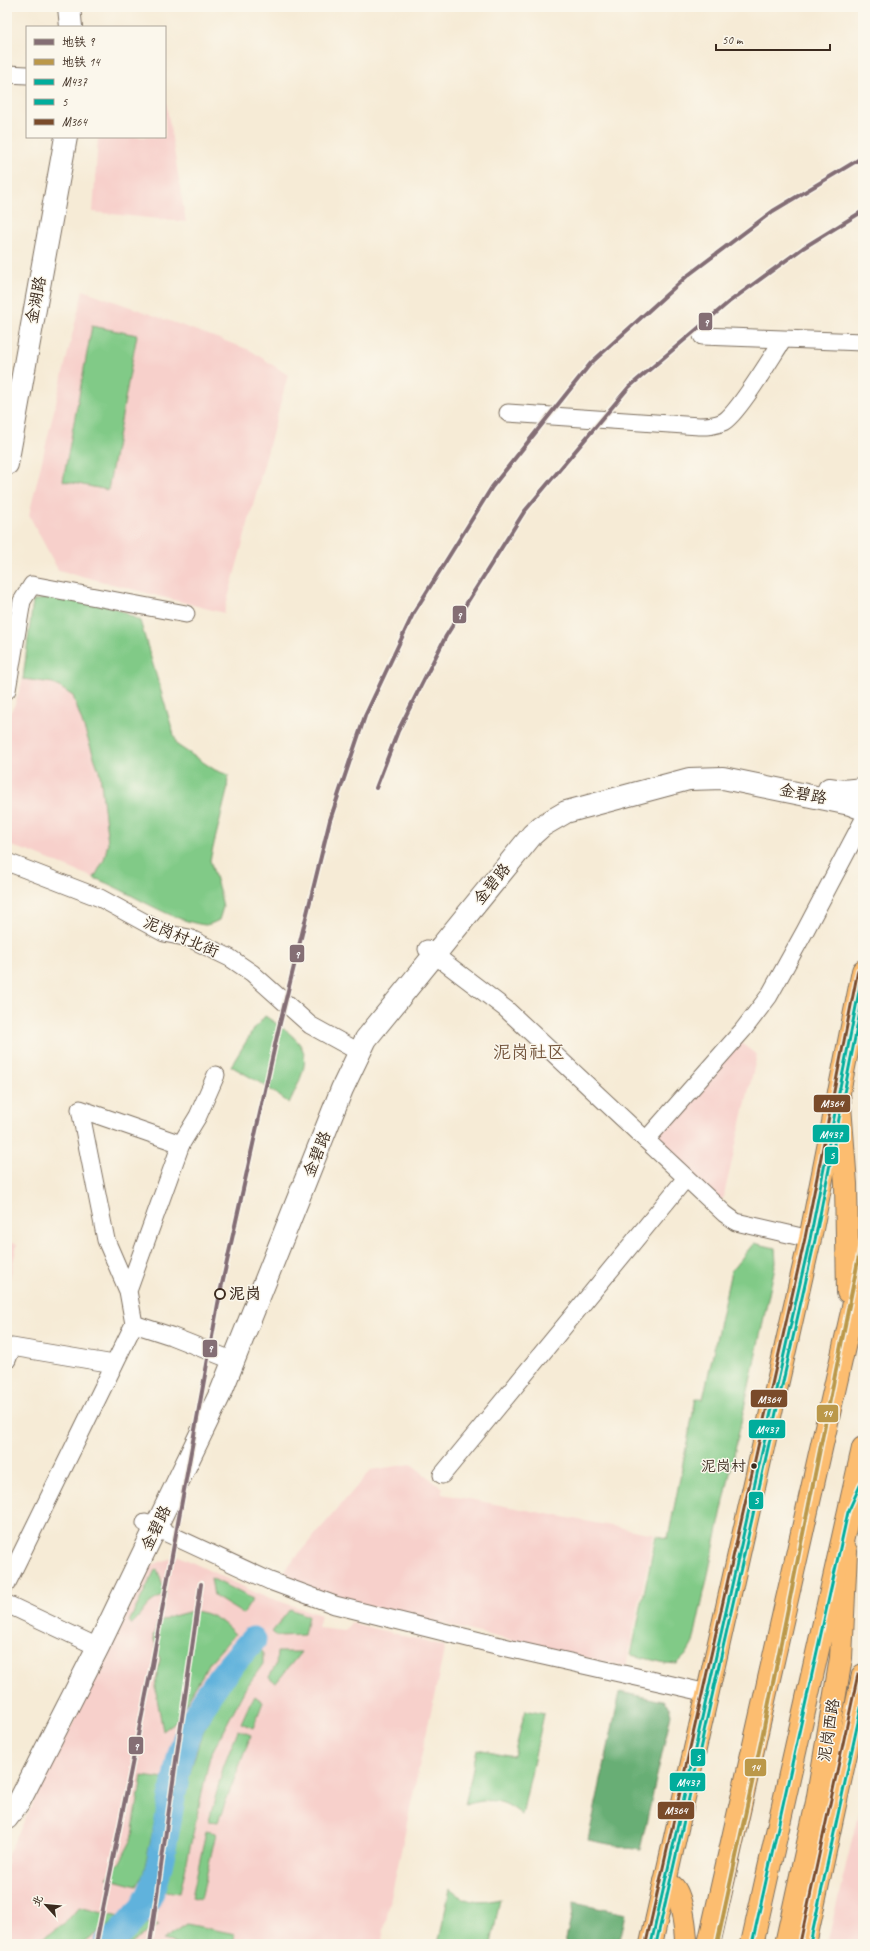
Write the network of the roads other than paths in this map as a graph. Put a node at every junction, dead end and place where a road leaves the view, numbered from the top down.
1 (69, 7) edge
2 (71, 26) edge
3 (7, 74) edge
4 (26, 75) edge
5 (66, 138) edge
6 (702, 336) dead end
7 (783, 340) junction
8 (863, 342) edge
9 (508, 413) dead end
10 (7, 464) edge
11 (186, 614) dead end
12 (7, 690) edge
13 (863, 789) edge
14 (863, 809) edge
15 (863, 821) edge
16 (7, 862) edge
17 (431, 952) junction
18 (863, 971) edge
19 (355, 1050) junction
20 (216, 1075) dead end
21 (839, 1093) junction
22 (646, 1140) junction
23 (181, 1144) junction
24 (686, 1178) junction
25 (810, 1238) junction
26 (863, 1263) edge
27 (128, 1291) junction
28 (849, 1320) junction
29 (134, 1324) junction
30 (229, 1359) junction
31 (7, 1360) edge
32 (114, 1364) junction
33 (863, 1448) edge
34 (442, 1475) dead end
35 (863, 1479) edge
36 (848, 1512) junction
37 (150, 1525) junction
38 (7, 1583) edge
39 (7, 1604) edge
40 (92, 1644) junction
41 (863, 1675) edge
42 (708, 1693) junction
43 (7, 1793) edge
44 (7, 1818) edge
45 (665, 1882) junction
46 (755, 1934) edge
47 (651, 1944) edge
48 (686, 1944) edge
49 (709, 1944) edge
50 (786, 1944) edge
51 (805, 1944) edge

1 - 2 street
3 - 4 street
5 - 10 street, 金湖路
6 - 7 street
7 - 8 street
7 - 9 street
11 - 12 street
13 - 17 street, 金碧路
14 - 17 street, 金碧路
15 - 22 street
16 - 19 street, 泥岗村北街
17 - 19 street, 金碧路
17 - 22 street
18 - 21 main road
19 - 30 street, 金碧路
20 - 23 street
21 - 25 main road
21 - 28 main road
22 - 24 street
23 - 27 street
23 - 27 street
24 - 25 street
24 - 34 street
25 - 42 main road
26 - 28 main road
27 - 29 street
28 - 49 main road
29 - 30 street
29 - 32 street
30 - 37 street, 金碧路
31 - 32 street
32 - 38 street
33 - 36 main road
35 - 36 main road
36 - 46 main road
36 - 50 main road, 泥岗西路
37 - 40 street, 金碧路
37 - 42 street
39 - 40 street
40 - 43 street, 金碧路
40 - 44 street, 金碧路
41 - 51 main road
42 - 45 main road
45 - 47 main road
45 - 48 main road

